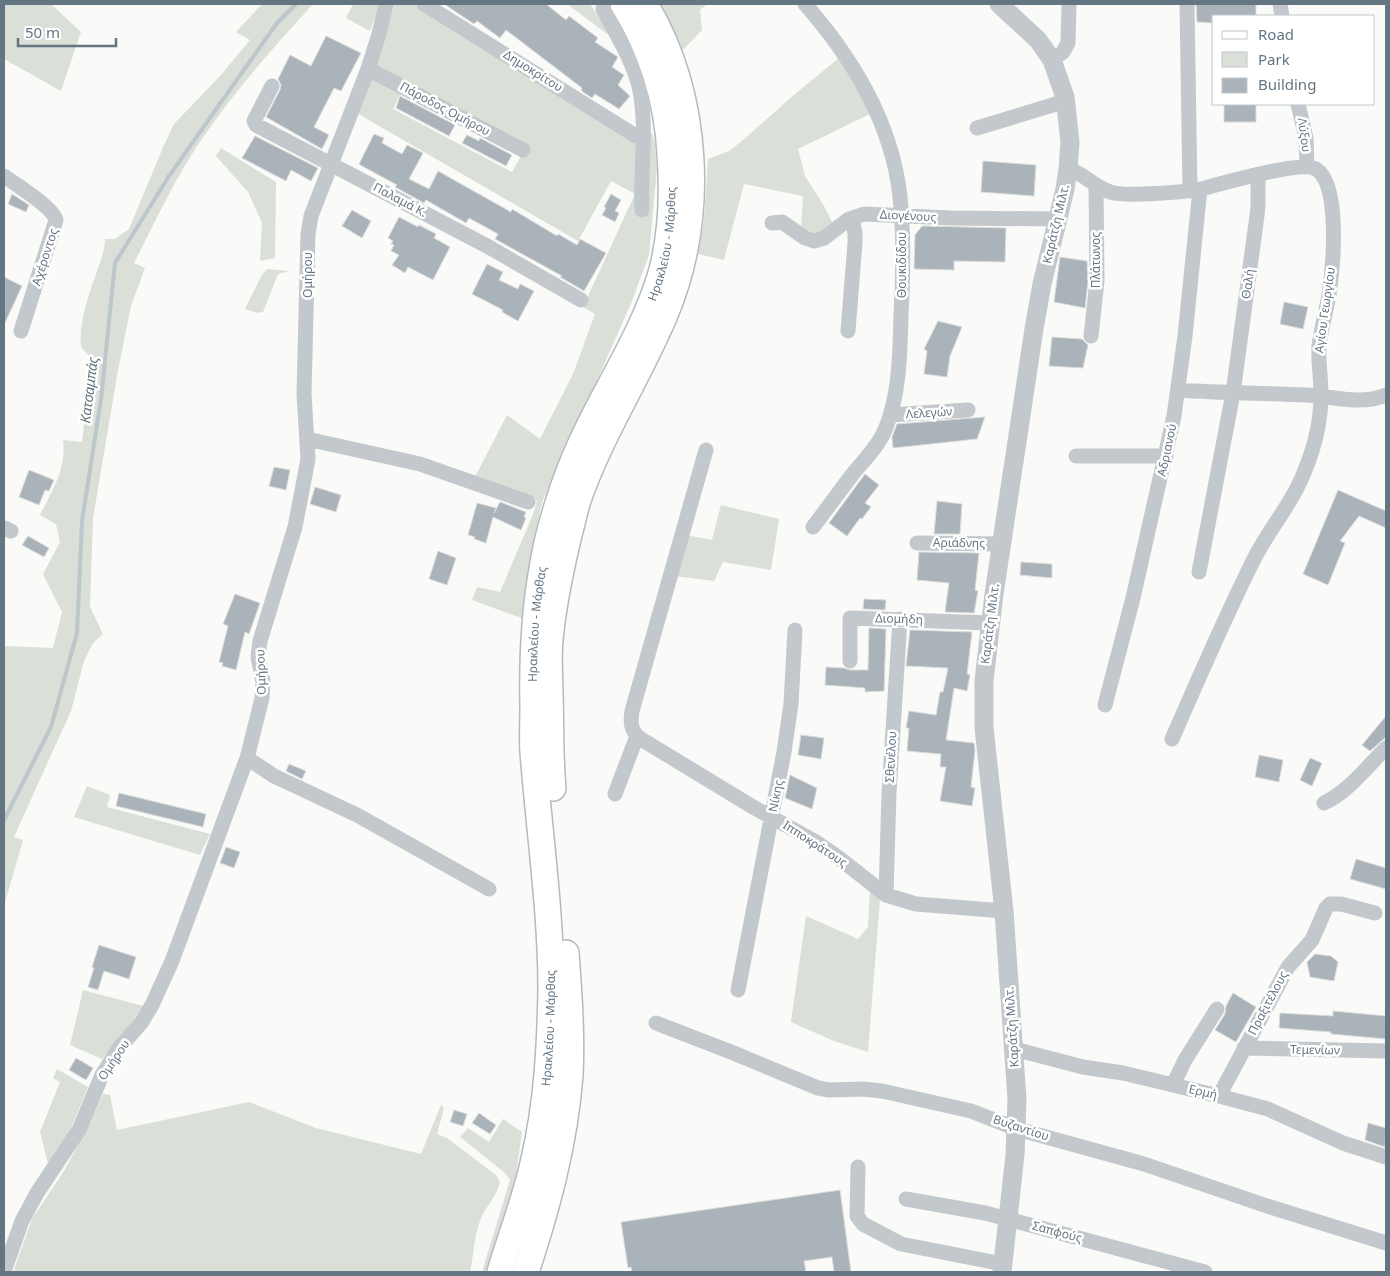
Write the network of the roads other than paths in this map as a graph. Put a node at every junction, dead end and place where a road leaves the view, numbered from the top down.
1 (386, 4) edge
2 (424, 4) edge
3 (645, 4) edge
4 (805, 4) edge
5 (998, 4) edge
6 (1069, 4) edge
7 (1187, 4) edge
8 (613, 7) edge
9 (1052, 60) junction
10 (368, 69) junction
11 (272, 86) dead end
12 (1066, 102) junction
13 (1298, 105) edge
14 (977, 128) dead end
15 (642, 137) junction
16 (523, 150) dead end
17 (330, 164) junction
18 (1307, 166) junction
19 (1068, 169) junction
20 (1258, 175) junction
21 (4, 176) edge
22 (1096, 185) junction
23 (1195, 190) junction
24 (642, 210) dead end
25 (902, 215) junction
26 (852, 218) junction
27 (1058, 219) junction
28 (772, 223) dead end
29 (581, 300) dead end
30 (21, 331) dead end
31 (848, 331) dead end
32 (1091, 336) dead end
33 (1178, 390) junction
34 (1233, 393) junction
35 (1386, 394) edge
36 (1321, 396) junction
37 (968, 410) dead end
38 (890, 416) junction
39 (307, 439) junction
40 (706, 450) dead end
41 (1076, 456) dead end
42 (1166, 456) junction
43 (528, 502) dead end
44 (814, 527) dead end
45 (917, 543) dead end
46 (1001, 544) junction
47 (1199, 572) dead end
48 (900, 619) junction
49 (990, 623) junction
50 (795, 630) dead end
51 (850, 661) dead end
52 (1106, 705) dead end
53 (637, 736) junction
54 (1172, 739) dead end
55 (1386, 748) edge
56 (247, 758) junction
57 (616, 794) dead end
58 (1324, 803) dead end
59 (772, 817) junction
60 (489, 889) dead end
61 (886, 896) junction
62 (1004, 911) junction
63 (1376, 913) dead end
64 (738, 990) dead end
65 (1218, 1009) dead end
66 (656, 1023) dead end
67 (1244, 1048) junction
68 (1014, 1049) junction
69 (1386, 1052) edge
70 (1173, 1085) junction
71 (1219, 1096) junction
72 (1017, 1129) junction
73 (1386, 1157) edge
74 (858, 1167) dead end
75 (906, 1199) dead end
76 (1008, 1219) junction
77 (1386, 1243) edge
78 (1002, 1268) edge
79 (4, 1271) edge
80 (500, 1272) edge
81 (526, 1272) edge
82 (1206, 1272) edge

1 - 10 street, Ομήρου
2 - 15 street, Δημοκρίτου
3 - 81 main road, Ηρακλείου - Μάρθας
4 - 25 street, Θουκιδίδου
5 - 9 street, Καράτζη Μιλτ.
6 - 9 street
7 - 23 street, Αδριανού
8 - 15 street
8 - 80 main road, Ηρακλείου - Μάρθας
9 - 12 street, Καράτζη Μιλτ.
10 - 16 street, Πάροδος Ομήρου
10 - 17 street, Ομήρου
11 - 17 street, Παλαμά Κ.
12 - 14 street
12 - 19 street, Καράτζη Μιλτ.
13 - 18 street, Λύξου
15 - 24 street
17 - 29 street, Παλαμά Κ.
17 - 39 street, Ομήρου
18 - 20 street
18 - 36 street, Αγίου Γεωργίου
19 - 22 street
19 - 27 street, Καράτζη Μιλτ.
20 - 23 street
20 - 34 street, Θαλή
21 - 30 street, Αχέροντος
22 - 23 street
22 - 32 street, Πλάτωνος
23 - 33 street, Αδριανού
25 - 26 street, Διογένους
25 - 27 street, Διογένους
25 - 38 street, Θουκιδίδου
26 - 28 street, Διογένους
26 - 31 street
27 - 46 street, Καράτζη Μιλτ.
33 - 34 street
33 - 42 street, Αδριανού
34 - 36 street
34 - 47 street, Θαλή
35 - 36 street
36 - 54 street, Αγίου Γεωργίου
37 - 38 street, Λελεγών
38 - 44 street, Θουκιδίδου
39 - 43 street
39 - 56 street, Ομήρου
40 - 53 street
41 - 42 street
42 - 52 street, Αδριανού
45 - 46 street, Αριάδνης
46 - 49 street, Καράτζη Μιλτ.
48 - 49 street, Διομήδη
48 - 51 street, Διομήδη
48 - 61 street, Σθενέλου
49 - 62 street, Καράτζη Μιλτ.
50 - 59 street, Νίκης
53 - 57 street
53 - 59 street, Ιπποκράτους
55 - 58 street
56 - 60 street
56 - 79 street, Ομήρου
59 - 61 street, Ιπποκράτους
59 - 64 street, Νίκης
61 - 62 street, Ιπποκράτους
62 - 68 street, Καράτζη Μιλτ.
63 - 67 street, Πραξιτέλους
65 - 70 street
66 - 72 street, Βυζαντίου
67 - 69 street, Τεμενίων
67 - 71 street, Πραξιτέλους
68 - 70 street, Ερμή
68 - 72 street, Καράτζη Μιλτ.
70 - 71 street, Ερμή
71 - 73 street, Ερμή
72 - 76 street, Καράτζη Μιλτ.
72 - 77 street, Βυζαντίου
74 - 78 street
75 - 76 street, Σαπφούς
76 - 78 street, Καράτζη Μιλτ.
76 - 82 street, Σαπφούς

